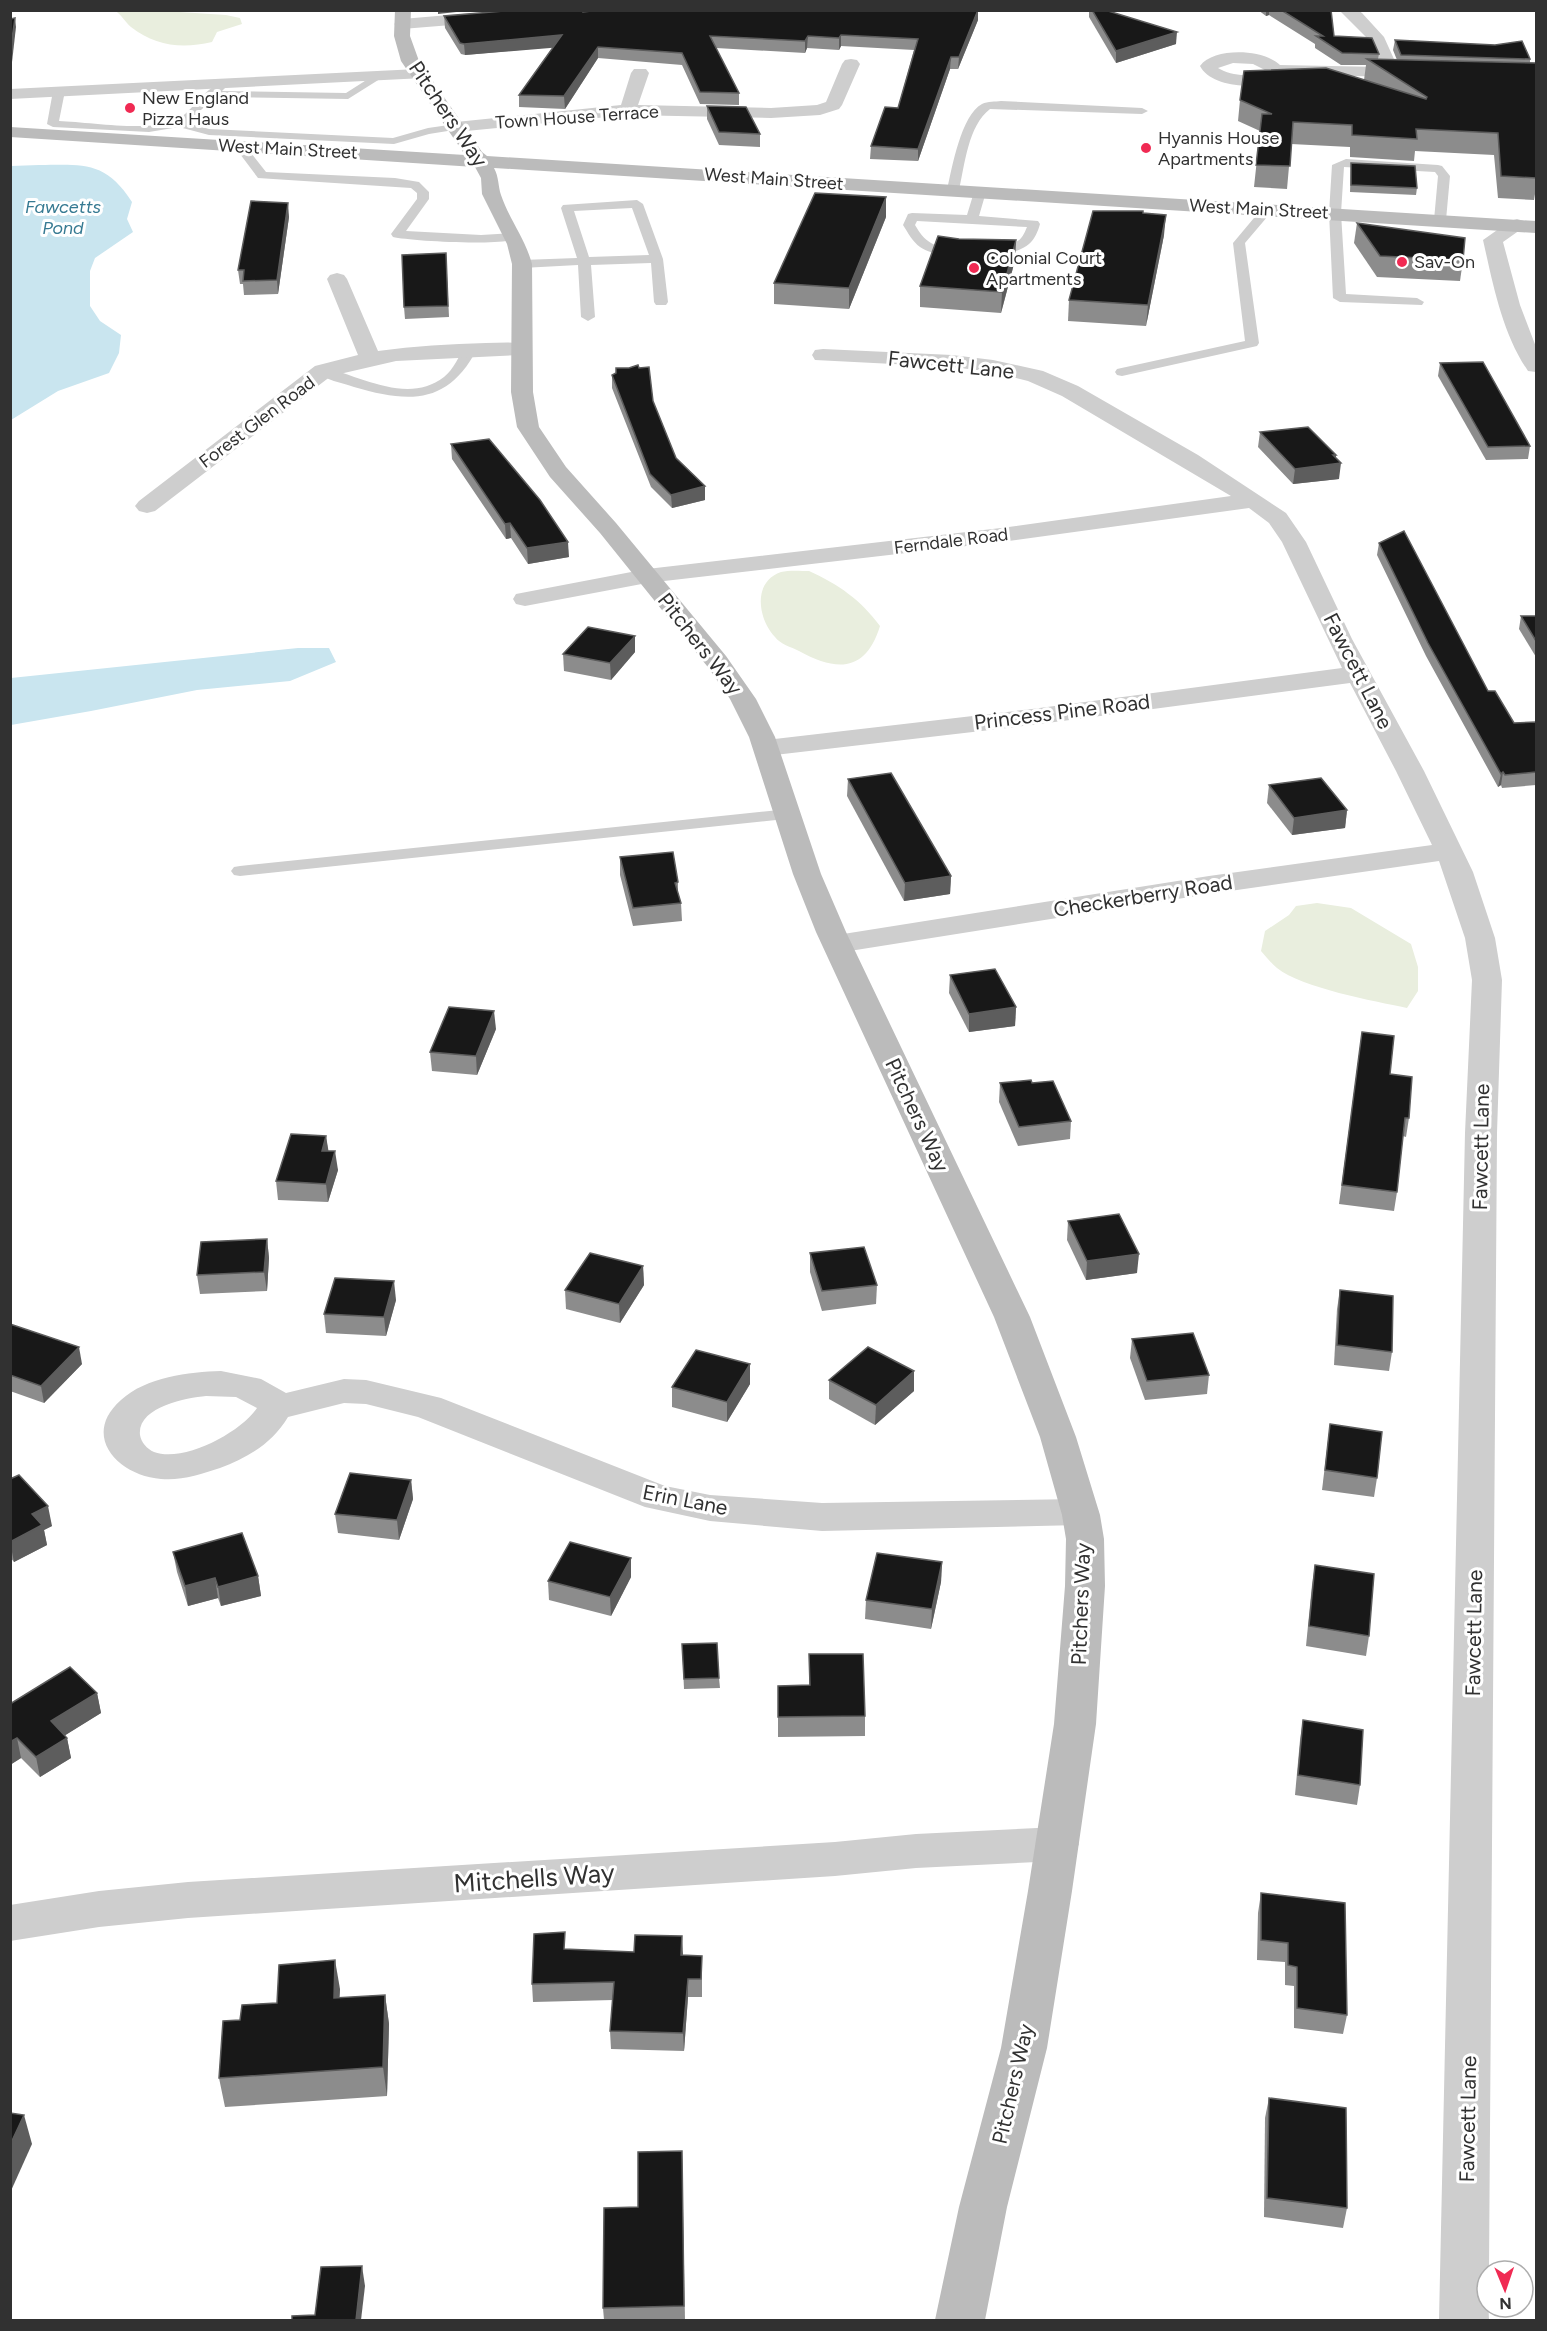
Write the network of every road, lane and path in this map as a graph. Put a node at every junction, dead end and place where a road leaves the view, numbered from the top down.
1 (575, 10) edge
2 (1347, 10) edge
3 (402, 17) edge
4 (850, 64) dead end
5 (1275, 70) edge
6 (640, 73) dead end
7 (1391, 73) junction
8 (418, 74) junction
9 (1424, 74) edge
10 (379, 75) junction
11 (226, 82) junction
12 (59, 91) junction
13 (10, 94) edge
14 (211, 94) junction
15 (628, 110) junction
16 (1143, 111) dead end
17 (179, 124) junction
18 (456, 127) junction
19 (10, 132) edge
20 (142, 134) junction
21 (203, 138) junction
22 (329, 145) junction
23 (240, 146) junction
24 (482, 161) junction
25 (953, 190) junction
26 (980, 192) junction
27 (1268, 209) junction
28 (1335, 213) junction
29 (972, 219) junction
30 (1440, 220) junction
31 (1527, 226) edge
32 (518, 250) junction
33 (657, 259) junction
34 (584, 261) junction
35 (337, 279) dead end
36 (661, 302) dead end
37 (1417, 302) dead end
38 (588, 317) dead end
39 (521, 349) junction
40 (470, 350) junction
41 (823, 355) dead end
42 (370, 358) junction
43 (1536, 366) edge
44 (323, 371) junction
45 (1122, 372) dead end
46 (1253, 500) junction
47 (147, 506) dead end
48 (647, 576) junction
49 (525, 599) dead end
50 (1357, 674) junction
51 (766, 748) junction
52 (789, 814) junction
53 (1449, 851) junction
54 (240, 871) dead end
55 (837, 944) junction
56 (274, 1408) dead end
57 (1080, 1512) junction
58 (1058, 1844) junction
59 (10, 1923) edge
60 (960, 2320) edge
61 (1464, 2320) edge

1 - 3 street
2 - 7 street
3 - 8 main road, Pitchers Way
4 - 15 street, Town House Terrace
5 - 7 street
6 - 15 street
7 - 9 street
8 - 10 street
8 - 18 main road, Pitchers Way
10 - 11 street
10 - 14 lane
11 - 12 street
11 - 14 lane
12 - 13 street
12 - 20 lane
14 - 17 lane
15 - 18 street, Town House Terrace
16 - 25 lane
17 - 20 lane
17 - 21 lane
18 - 22 lane
18 - 24 main road, Pitchers Way
19 - 20 main road, West Main Street
20 - 21 main road, West Main Street
21 - 22 lane
21 - 23 main road, West Main Street
22 - 23 main road, West Main Street
22 - 24 main road, West Main Street
23 - 32 lane
24 - 25 main road, West Main Street
24 - 32 main road, Pitchers Way
25 - 26 main road, West Main Street
26 - 27 main road, West Main Street
26 - 29 lane
27 - 28 main road, West Main Street
27 - 45 lane
28 - 30 main road, West Main Street
28 - 30 lane
28 - 37 lane
29 - 29 lane
30 - 31 main road, West Main Street
31 - 43 street
32 - 34 lane
32 - 39 main road, Pitchers Way
33 - 34 lane
33 - 34 lane
33 - 36 lane
34 - 38 lane
35 - 42 street
39 - 40 street, Forest Glen Road
39 - 48 main road, Pitchers Way
40 - 42 street, Forest Glen Road
40 - 44 lane
41 - 46 street, Fawcett Lane
42 - 44 street, Forest Glen Road
44 - 47 street, Forest Glen Road
46 - 48 street, Ferndale Road
46 - 50 street, Fawcett Lane
48 - 49 street
48 - 51 main road, Pitchers Way
50 - 51 street, Princess Pine Road
50 - 53 street, Fawcett Lane
51 - 52 main road, Pitchers Way
52 - 54 lane
52 - 55 main road, Pitchers Way
53 - 55 street, Checkerberry Road
53 - 61 street, Fawcett Lane
55 - 57 main road, Pitchers Way
56 - 57 street, Erin Lane
57 - 58 main road, Pitchers Way
58 - 59 street, Mitchells Way
58 - 60 main road, Pitchers Way

